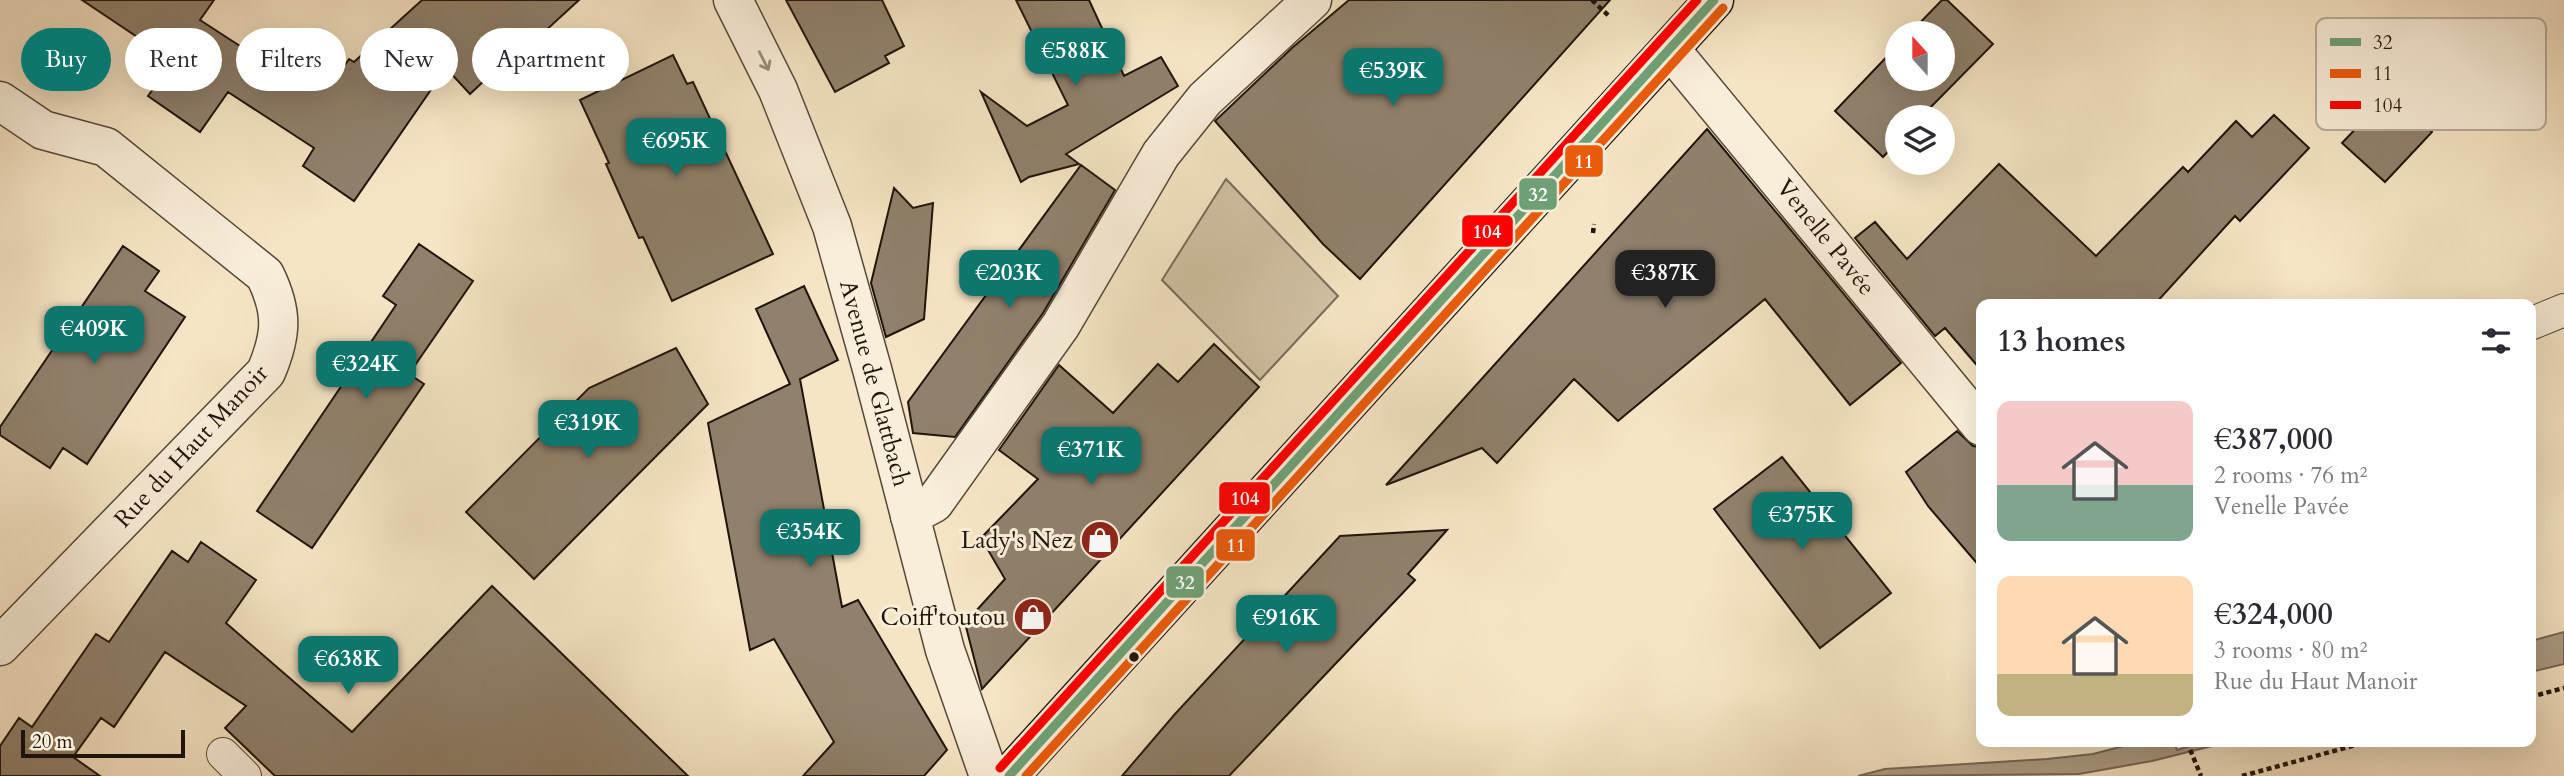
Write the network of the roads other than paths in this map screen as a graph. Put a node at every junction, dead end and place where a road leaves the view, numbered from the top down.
1 (733, 0) edge
2 (1312, 0) edge
3 (1714, 0) edge
4 (1670, 49) junction
5 (0, 101) edge
6 (2564, 310) edge
7 (2536, 322) edge
8 (1976, 420) edge
9 (909, 516) junction
10 (0, 646) edge
11 (989, 776) edge
12 (1009, 776) edge

1 -> 9 street, Avenue de Glattbach
2 - 9 street
3 - 4 street
4 - 8 street, Venelle Pavée
4 - 12 street
5 - 10 street, Rue du Haut Manoir
6 - 7 lane
9 - 11 street, Avenue de Glattbach

